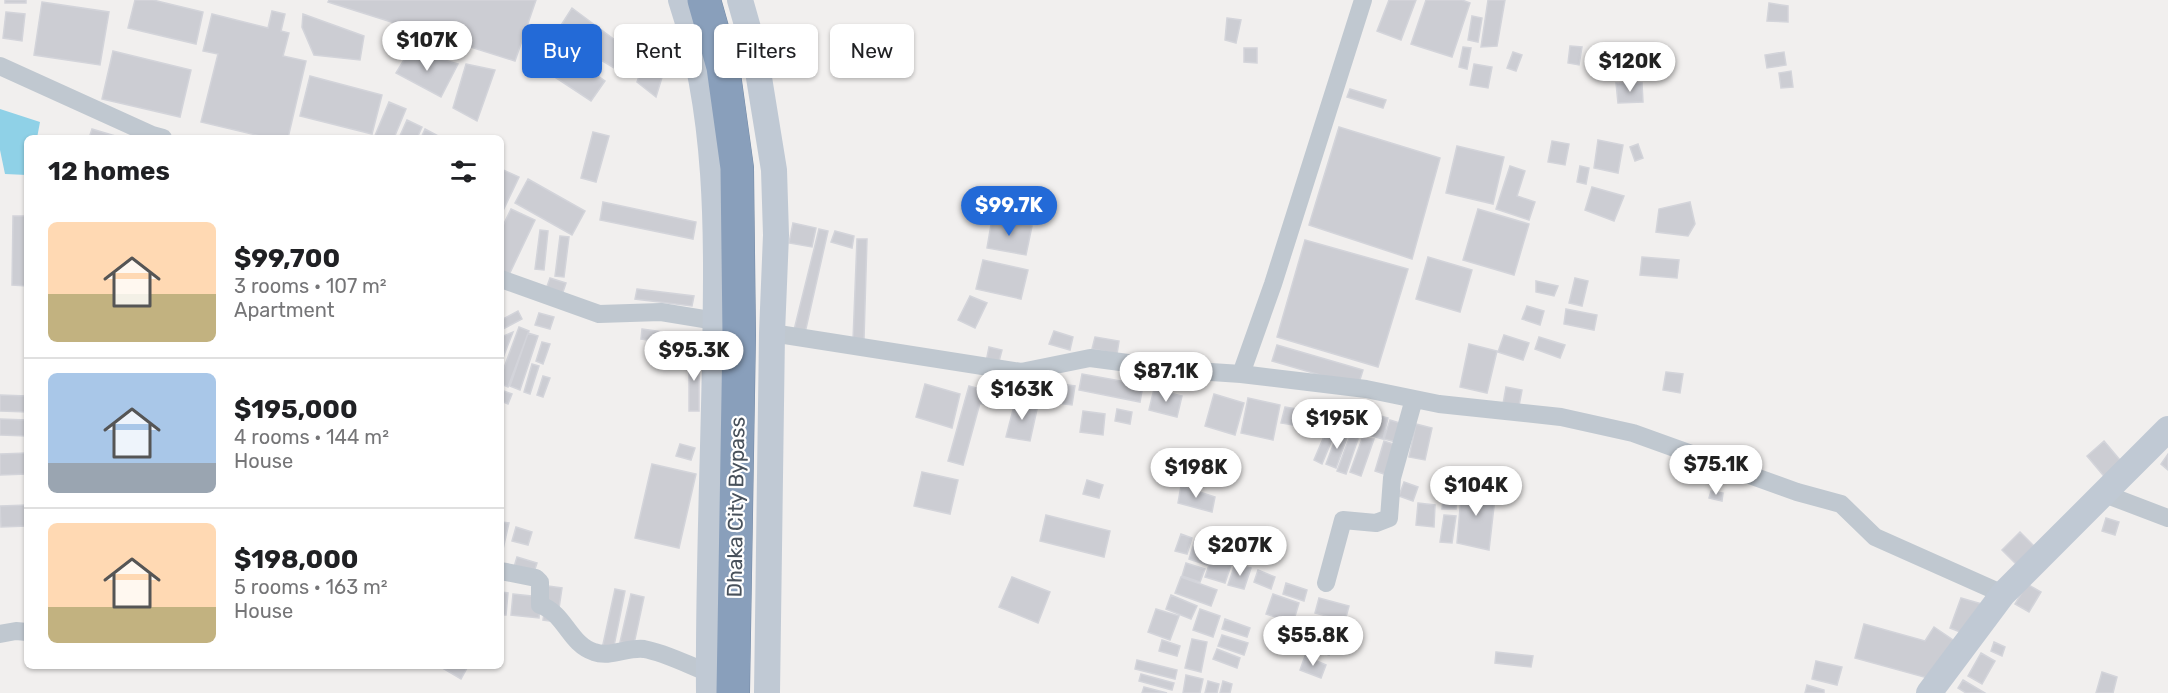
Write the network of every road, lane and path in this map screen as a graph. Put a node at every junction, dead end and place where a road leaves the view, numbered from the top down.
1 (681, 0) edge
2 (704, 0) edge
3 (724, 0) edge
4 (740, 0) edge
5 (1363, 0) edge
6 (0, 66) edge
7 (151, 135) edge
8 (504, 280) edge
9 (716, 321) junction
10 (772, 333) junction
11 (1241, 374) junction
12 (1414, 399) junction
13 (2168, 429) edge
14 (2102, 494) junction
15 (2168, 518) edge
16 (504, 573) edge
17 (1326, 583) dead end
18 (2003, 594) junction
19 (24, 632) edge
20 (0, 634) edge
21 (717, 686) edge
22 (750, 693) edge
23 (767, 693) edge
24 (1929, 693) edge

1 - 9 main road
2 - 21 highway, Dhaka City Bypass
3 - 22 highway, Dhaka City Bypass
4 - 10 main road
5 - 11 street
6 - 7 street
8 - 9 street
9 - 21 main road
10 - 11 street
10 - 23 main road
11 - 12 street
12 - 17 street
12 - 18 street
13 - 14 main road
14 - 15 street
14 - 18 main road
16 - 21 street
18 - 24 main road
19 - 20 street

